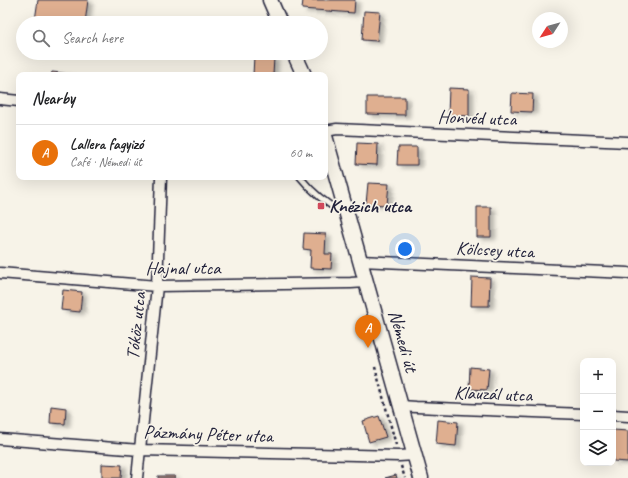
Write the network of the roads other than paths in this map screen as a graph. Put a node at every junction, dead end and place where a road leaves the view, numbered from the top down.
1 (270, 0) edge
2 (277, 16) edge
3 (297, 60) edge
4 (303, 72) edge
5 (0, 99) edge
6 (16, 101) edge
7 (328, 130) edge
8 (628, 142) edge
9 (328, 146) edge
10 (161, 180) edge
11 (303, 180) edge
12 (348, 215) junction
13 (360, 261) junction
14 (0, 273) edge
15 (628, 273) edge
16 (366, 282) junction
17 (157, 286) junction
18 (402, 406) junction
19 (580, 414) edge
20 (616, 415) edge
21 (628, 416) edge
22 (0, 439) edge
23 (140, 450) junction
24 (415, 455) junction
25 (137, 478) edge
26 (421, 478) edge

1 - 2 main road
3 - 4 main road
5 - 6 street
7 - 8 street, Honvéd utca
9 - 12 main road, Némedi út
10 - 17 street, Tóköz utca
11 - 12 lane
12 - 13 main road, Némedi út
13 - 15 street, Kölcsey utca
13 - 16 main road, Némedi út
14 - 17 street, Hajnal utca
16 - 17 street, Hajnal utca
16 - 18 main road, Némedi út
17 - 23 street, Tóköz utca
18 - 19 street, Klauzál utca
18 - 24 main road, Némedi út
20 - 21 street
22 - 23 street, Pázmány Péter utca
23 - 24 street, Pázmány Péter utca
23 - 25 street, Tóköz utca
24 - 26 main road, Némedi út

